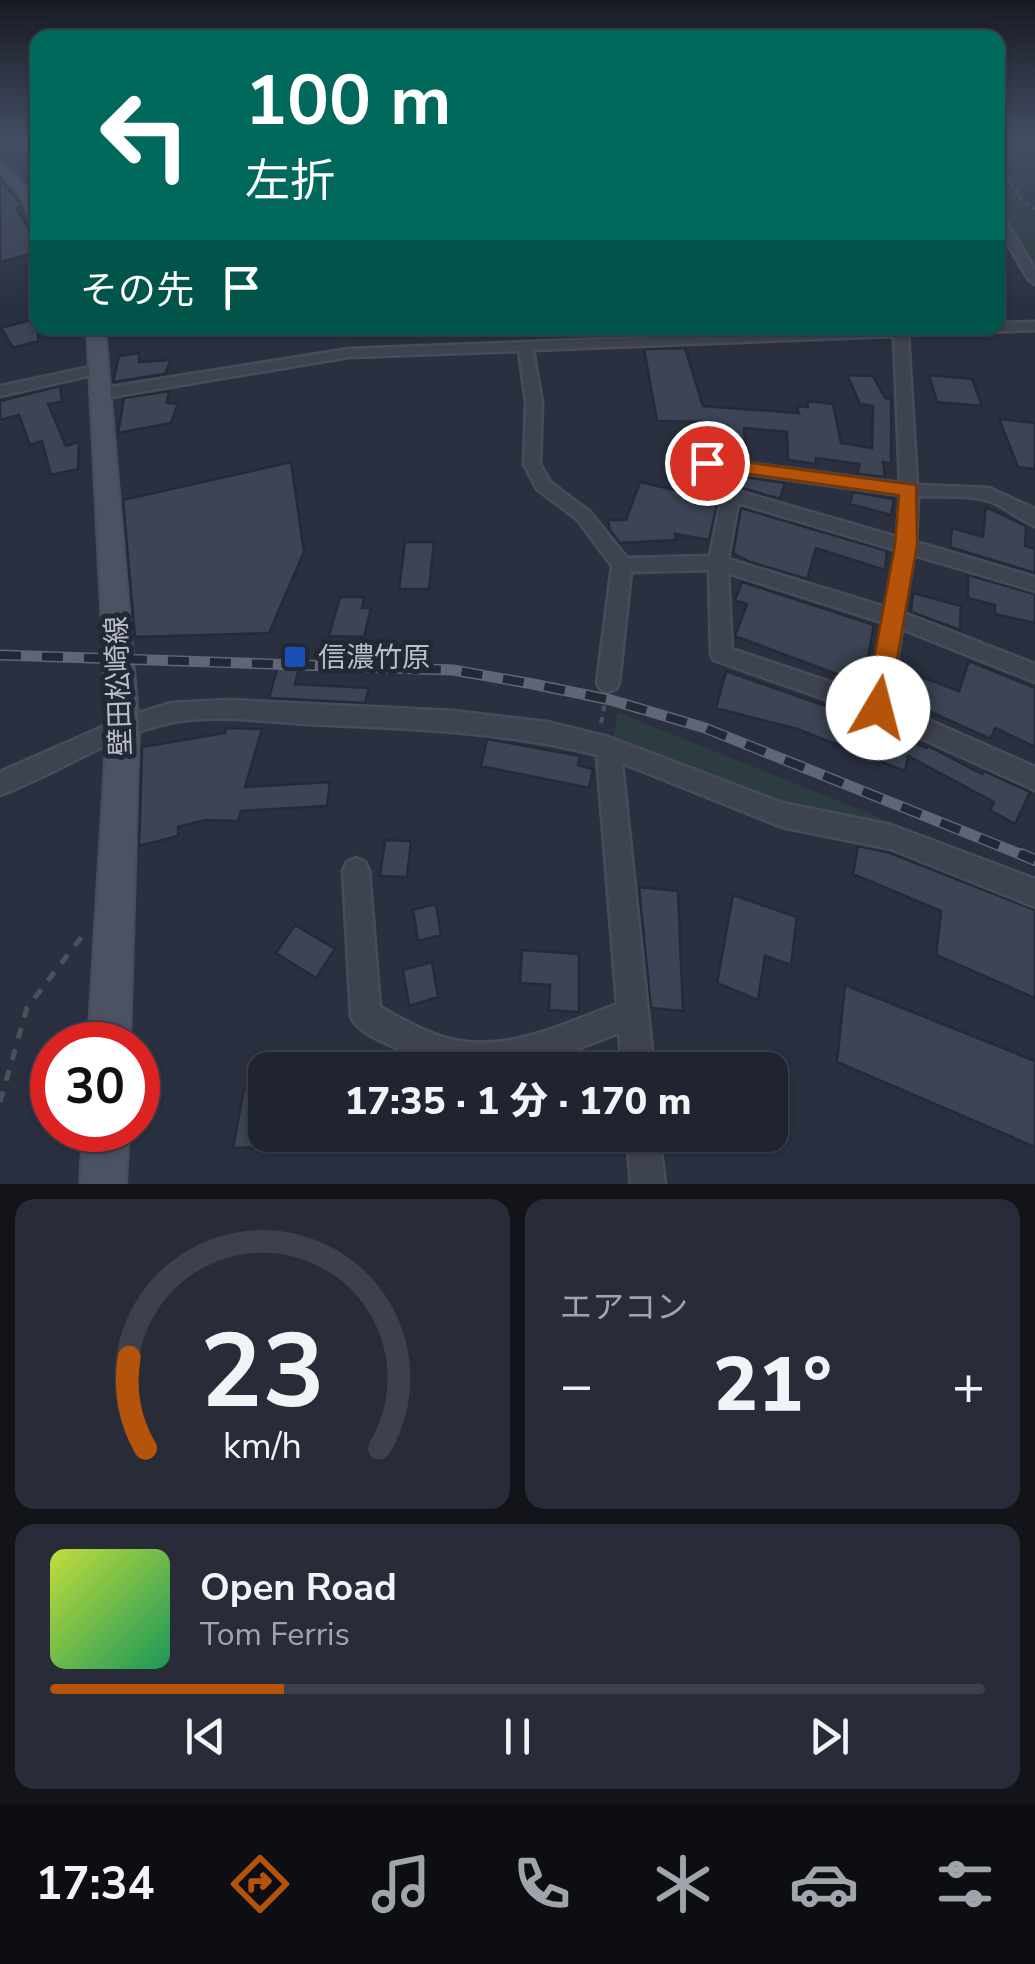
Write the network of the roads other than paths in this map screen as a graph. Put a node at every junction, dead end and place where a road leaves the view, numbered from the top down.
1 (1005, 230) edge
2 (1035, 280) edge
3 (1035, 326) edge
4 (1005, 327) edge
5 (96, 335) edge
6 (835, 335) edge
7 (901, 335) edge
8 (526, 349) junction
9 (99, 382) junction
10 (0, 391) edge
11 (707, 463) dead end
12 (909, 490) junction
13 (1035, 520) edge
14 (906, 545) junction
15 (718, 563) junction
16 (622, 564) junction
17 (1035, 584) edge
18 (892, 617) junction
19 (1035, 674) edge
20 (608, 683) road end
21 (878, 708) junction
22 (123, 728) junction
23 (603, 746) junction
24 (1035, 779) edge
25 (0, 784) edge
26 (356, 871) dead end
27 (1035, 893) edge
28 (633, 1012) junction
29 (111, 1022) edge
30 (636, 1052) edge
31 (105, 1152) edge
32 (645, 1152) edge
33 (104, 1184) edge
34 (648, 1184) edge

1 - 2 street
3 - 4 street
5 - 9 main road, 壁田松崎線
6 - 8 street
7 - 12 street
8 - 9 street
8 - 16 street
9 - 10 street
9 - 22 main road, 壁田松崎線
11 - 12 street
12 - 13 street
12 - 14 street
14 - 15 street
14 - 17 street
14 - 18 street
15 - 16 street
15 - 18 street
15 - 21 street
16 - 20 street
18 - 19 street
18 - 21 street
21 - 24 street
22 - 23 street
22 - 25 street
22 - 29 main road, 壁田松崎線
23 - 27 street
23 - 28 street
26 - 28 street
28 - 30 street
31 - 33 main road
32 - 34 street

